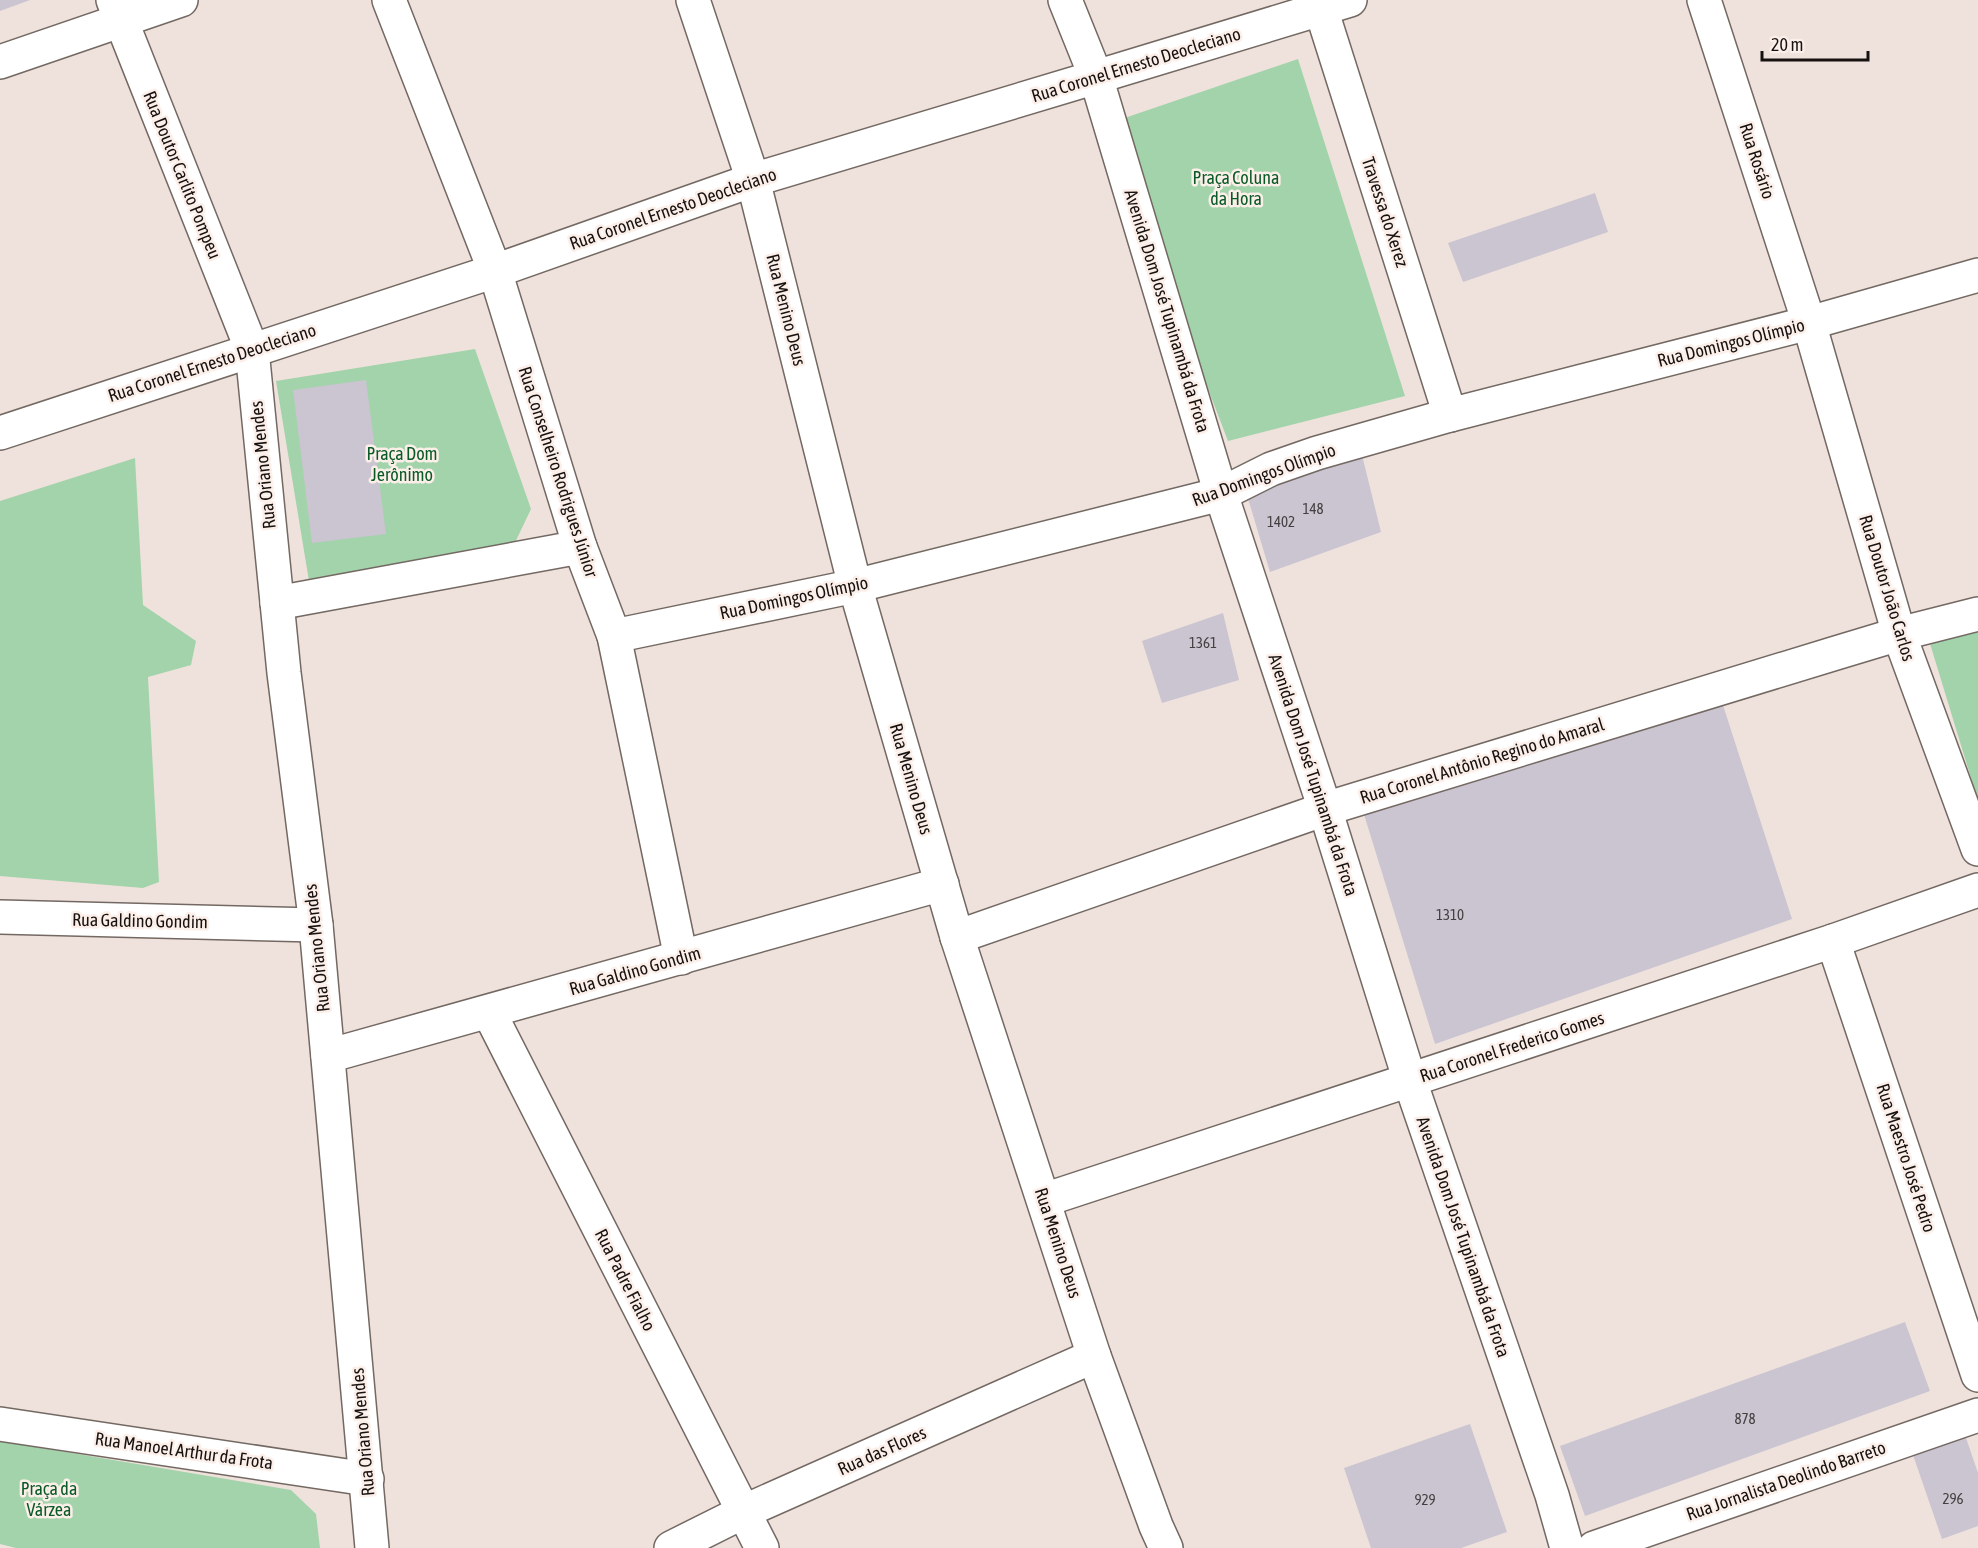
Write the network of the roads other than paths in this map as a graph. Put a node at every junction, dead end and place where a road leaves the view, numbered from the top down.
1 (181, 0) edge
2 (389, 0) edge
3 (693, 0) edge
4 (1065, 0) edge
5 (1704, 0) edge
6 (1335, 3) edge
7 (117, 11) edge
8 (0, 62) edge
9 (1096, 76) junction
10 (753, 180) junction
11 (495, 271) junction
12 (1978, 275) edge
13 (1809, 323) junction
14 (252, 350) junction
15 (1450, 416) junction
16 (0, 433) edge
17 (1221, 494) junction
18 (580, 547) junction
19 (855, 586) junction
20 (277, 603) junction
21 (1978, 614) edge
22 (1899, 634) junction
23 (614, 636) junction
24 (1325, 808) junction
25 (1978, 849) edge
26 (942, 884) junction
27 (1978, 890) edge
28 (0, 917) edge
29 (316, 925) junction
30 (957, 937) junction
31 (1833, 940) junction
32 (681, 958) junction
33 (489, 1012) junction
34 (328, 1056) junction
35 (1410, 1081) junction
36 (1044, 1200) junction
37 (1094, 1356) junction
38 (1978, 1375) edge
39 (1978, 1415) edge
40 (0, 1424) edge
41 (367, 1479) junction
42 (743, 1512) junction
43 (372, 1548) edge
44 (671, 1548) edge
45 (762, 1548) edge
46 (1166, 1548) edge
47 (1567, 1548) edge
48 (1594, 1548) edge

1 - 7 street
2 - 11 street, Rua Conselheiro Rodrigues Júnior
3 - 10 street, Rua Menino Deus
4 - 9 street, Avenida Dom José Tupinambá da Frota
5 - 13 street, Rua Rosário
6 - 9 street, Rua Coronel Ernesto Deocleciano
6 - 15 street, Travessa do Xerez
7 - 8 street
7 - 14 street, Rua Doutor Carlito Pompeu
9 - 10 street, Rua Coronel Ernesto Deocleciano
9 - 17 street, Avenida Dom José Tupinambá da Frota
10 - 11 street, Rua Coronel Ernesto Deocleciano
10 - 19 street, Rua Menino Deus
11 - 14 street, Rua Coronel Ernesto Deocleciano
11 - 18 street, Rua Conselheiro Rodrigues Júnior
12 - 13 street, Rua Domingos Olímpio
13 - 15 street, Rua Domingos Olímpio
13 - 22 street, Rua Doutor João Carlos
14 - 16 street, Rua Coronel Ernesto Deocleciano
14 - 20 street, Rua Oriano Mendes
15 - 17 street, Rua Domingos Olímpio
17 - 19 street, Rua Domingos Olímpio
17 - 24 street, Avenida Dom José Tupinambá da Frota
18 - 20 street
18 - 23 street, Rua Conselheiro Rodrigues Júnior
19 - 23 street, Rua Domingos Olímpio
19 - 26 street, Rua Menino Deus
20 - 29 street, Rua Oriano Mendes
21 - 22 street, Rua Coronel Antônio Regino do Amaral
22 - 24 street, Rua Coronel Antônio Regino do Amaral
22 - 25 street, Rua Doutor João Carlos
23 - 32 street, Rua Conselheiro Rodrigues Júnior
24 - 30 street, Rua Coronel Antônio Regino do Amaral
24 - 35 street, Avenida Dom José Tupinambá da Frota
26 - 30 street, Rua Menino Deus
26 - 32 street, Rua Galdino Gondim
27 - 31 street, Rua Coronel Frederico Gomes
28 - 29 street, Rua Galdino Gondim
29 - 34 street, Rua Oriano Mendes
30 - 36 street, Rua Menino Deus
31 - 35 street, Rua Coronel Frederico Gomes
31 - 38 street, Rua Maestro José Pedro
32 - 33 street, Rua Galdino Gondim
33 - 34 street, Rua Galdino Gondim
33 - 42 street, Rua Padre Fialho
34 - 41 street, Rua Oriano Mendes
35 - 36 street, Rua Coronel Frederico Gomes
35 - 47 street, Avenida Dom José Tupinambá da Frota
36 - 37 street, Rua Menino Deus
37 - 42 street, Rua das Flores
37 - 46 street, Rua Menino Deus
39 - 48 street, Rua Jornalista Deolindo Barreto
40 - 41 street, Rua Manoel Arthur da Frota
41 - 43 street, Rua Oriano Mendes
42 - 44 street, Rua das Flores
42 - 45 street, Rua Padre Fialho

